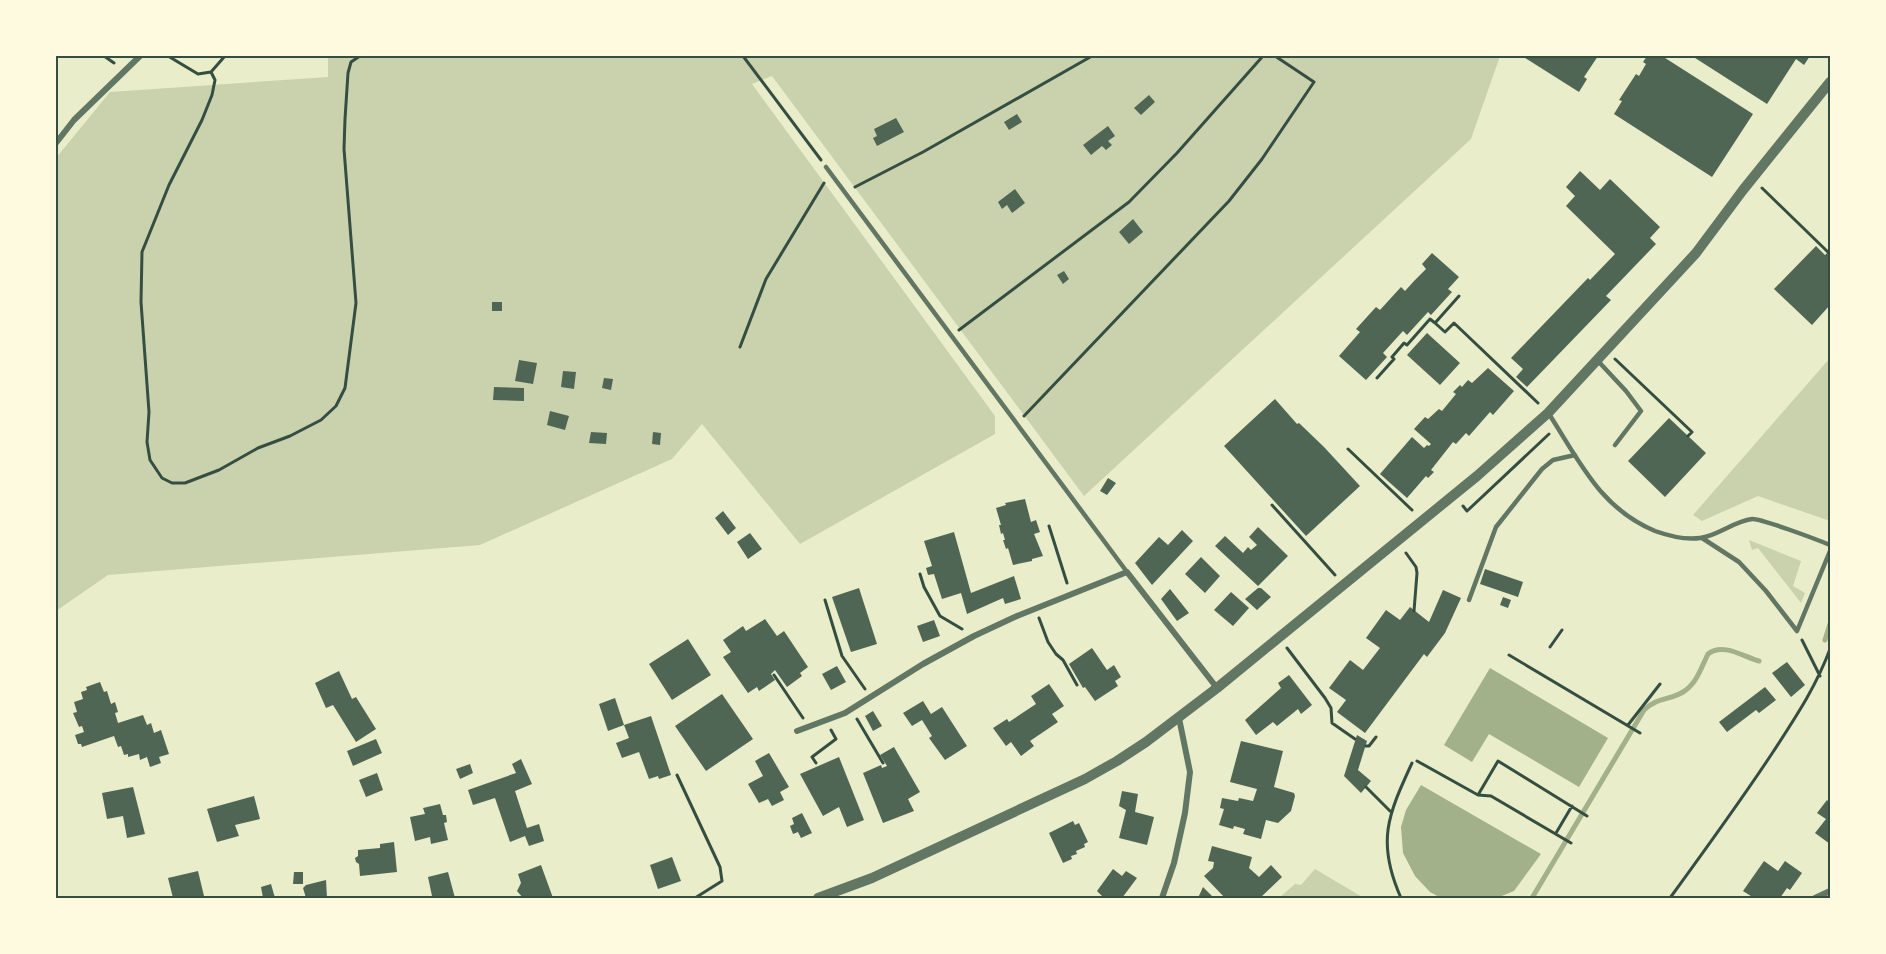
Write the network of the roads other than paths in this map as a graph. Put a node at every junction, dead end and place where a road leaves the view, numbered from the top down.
1 (140, 56) edge
2 (1830, 82) edge
3 (56, 143) edge
4 (826, 167) road end
5 (1598, 361) junction
6 (1548, 413) junction
7 (1615, 445) dead end
8 (1575, 455) junction
9 (1702, 538) junction
10 (1830, 545) edge
11 (1830, 551) edge
12 (1127, 572) junction
13 (1469, 600) dead end
14 (1217, 688) junction
15 (1179, 718) junction
16 (797, 731) dead end
17 (1830, 891) edge
18 (818, 898) edge
19 (1162, 898) edge
20 (1815, 898) edge

1 - 3 street
2 - 5 street
4 - 12 lane
5 - 6 street
5 - 7 lane
6 - 8 lane
6 - 14 street
8 - 9 lane
8 - 13 lane
9 - 10 lane
9 - 11 lane
12 - 14 street
12 - 16 street
14 - 15 street
15 - 18 street
15 - 19 street
17 - 20 street

